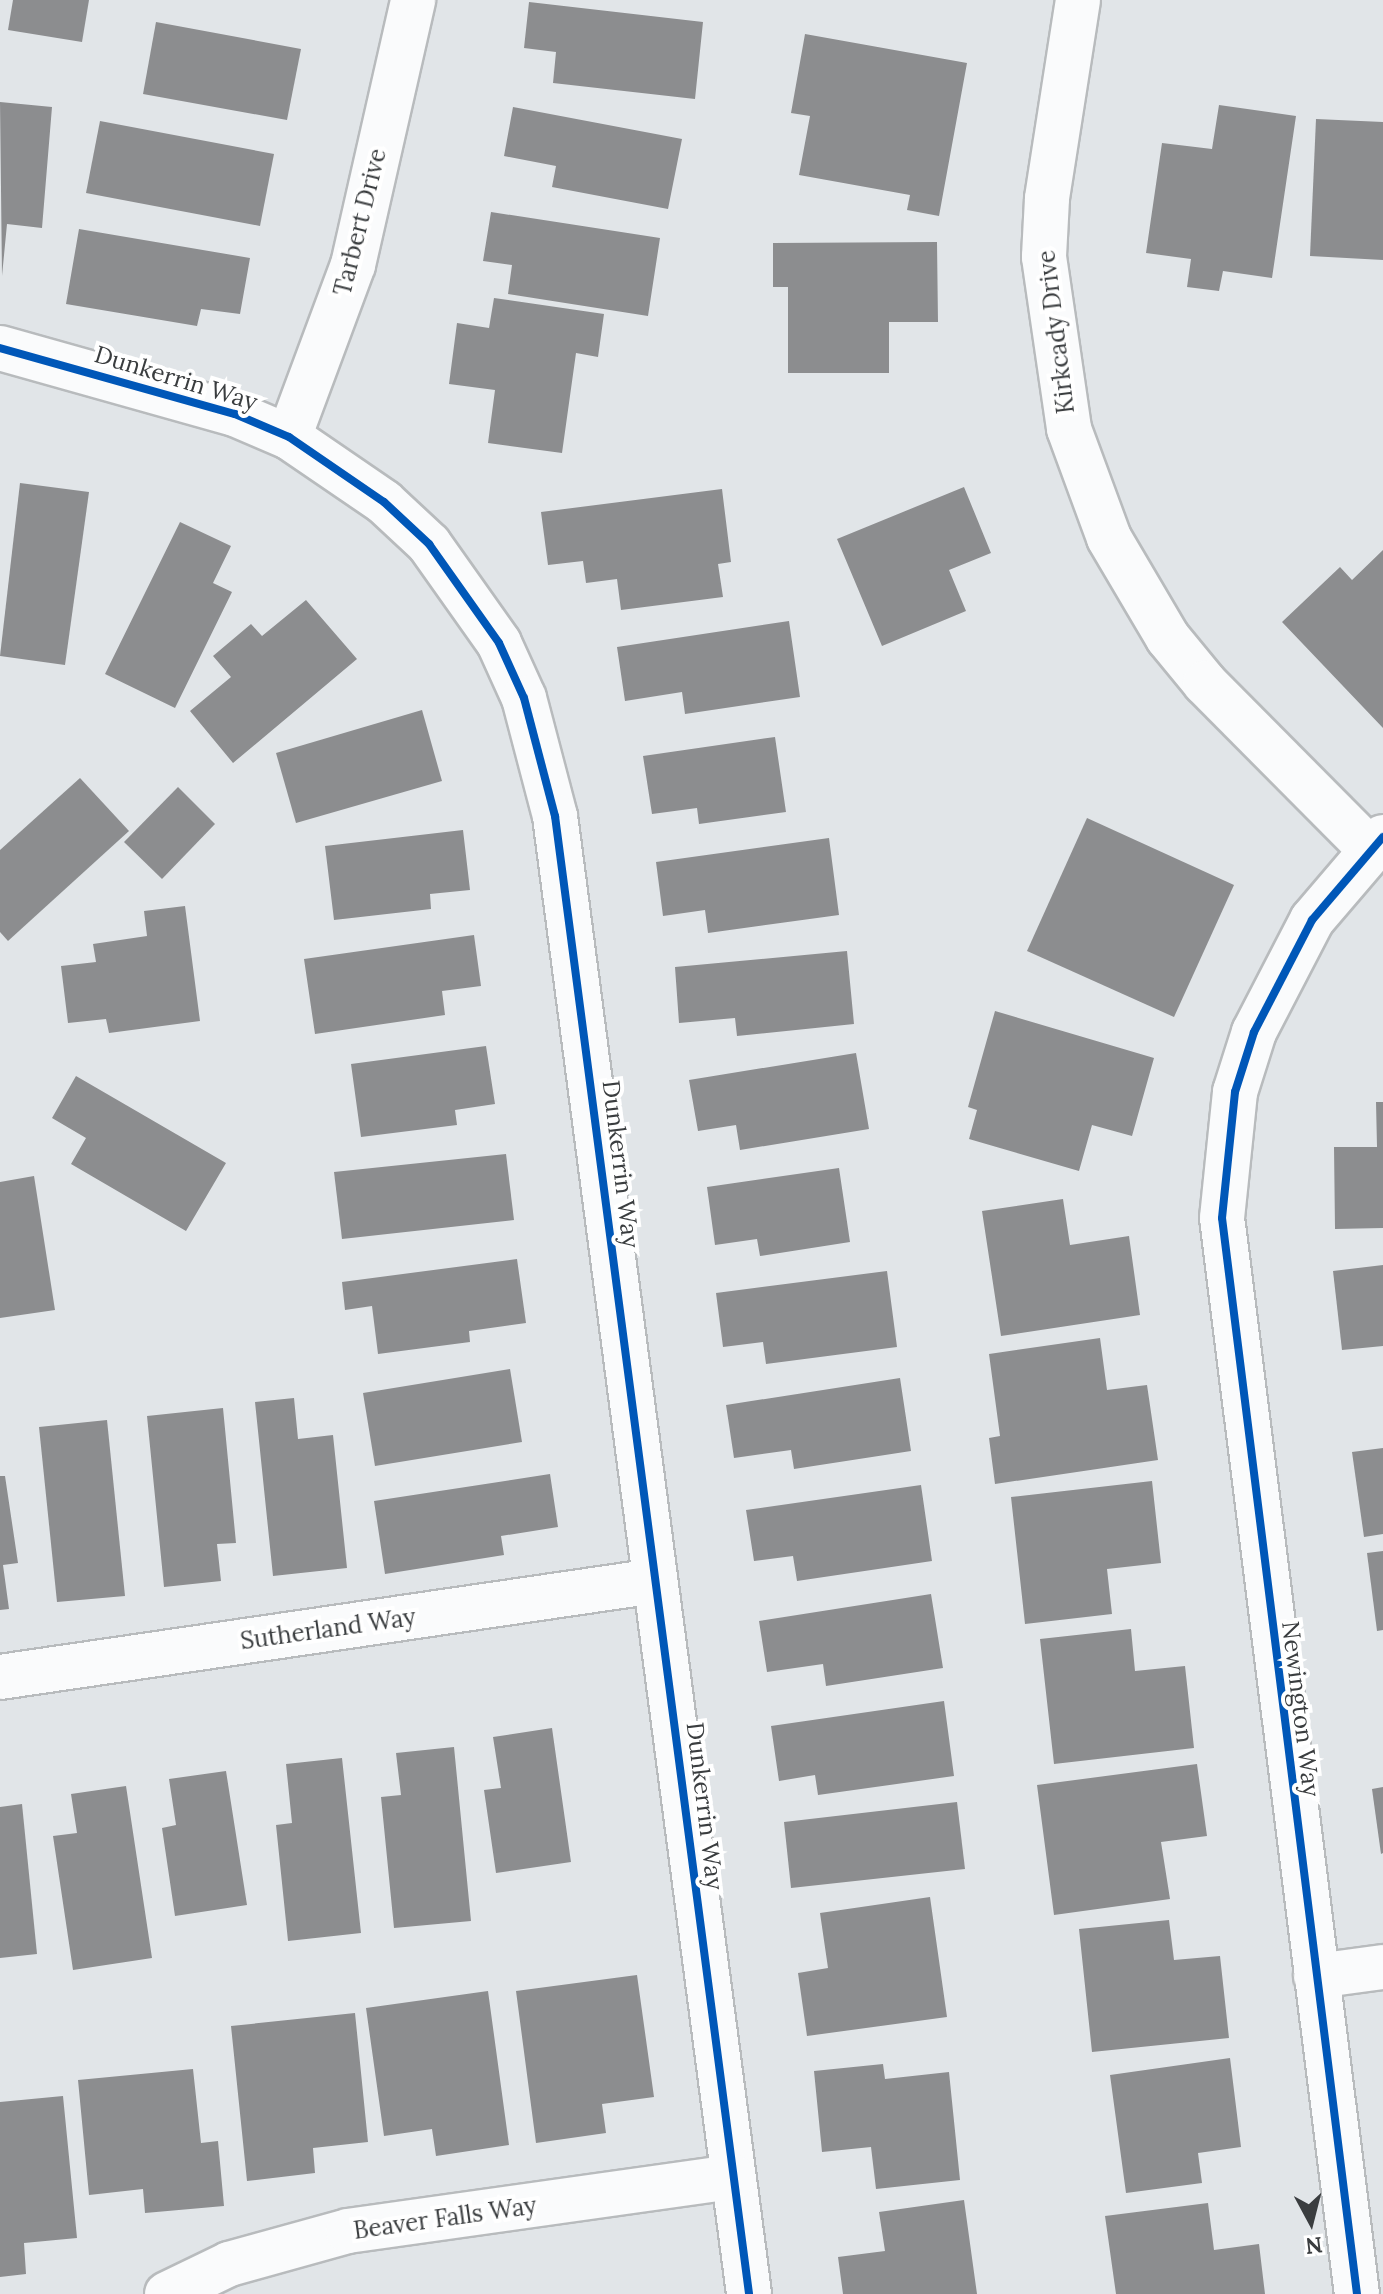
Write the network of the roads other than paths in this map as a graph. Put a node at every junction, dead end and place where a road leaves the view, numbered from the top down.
1 (413, 0) edge
2 (1078, 0) edge
3 (0, 348) edge
4 (289, 437) junction
5 (1376, 843) edge
6 (655, 1581) junction
7 (0, 1677) edge
8 (1383, 1967) edge
9 (1316, 1976) junction
10 (733, 2177) junction
11 (167, 2294) edge
12 (749, 2294) edge
13 (1357, 2294) edge

1 - 4 street, Tarbert Drive
2 - 5 street, Kirkcady Drive
3 - 4 street, Dunkerrin Way
4 - 6 street, Dunkerrin Way
5 - 9 street, Newington Way
6 - 7 street, Sutherland Way
6 - 10 street, Dunkerrin Way
8 - 9 street
9 - 13 street, Newington Way
10 - 11 street, Beaver Falls Way
10 - 12 street, Dunkerrin Way

